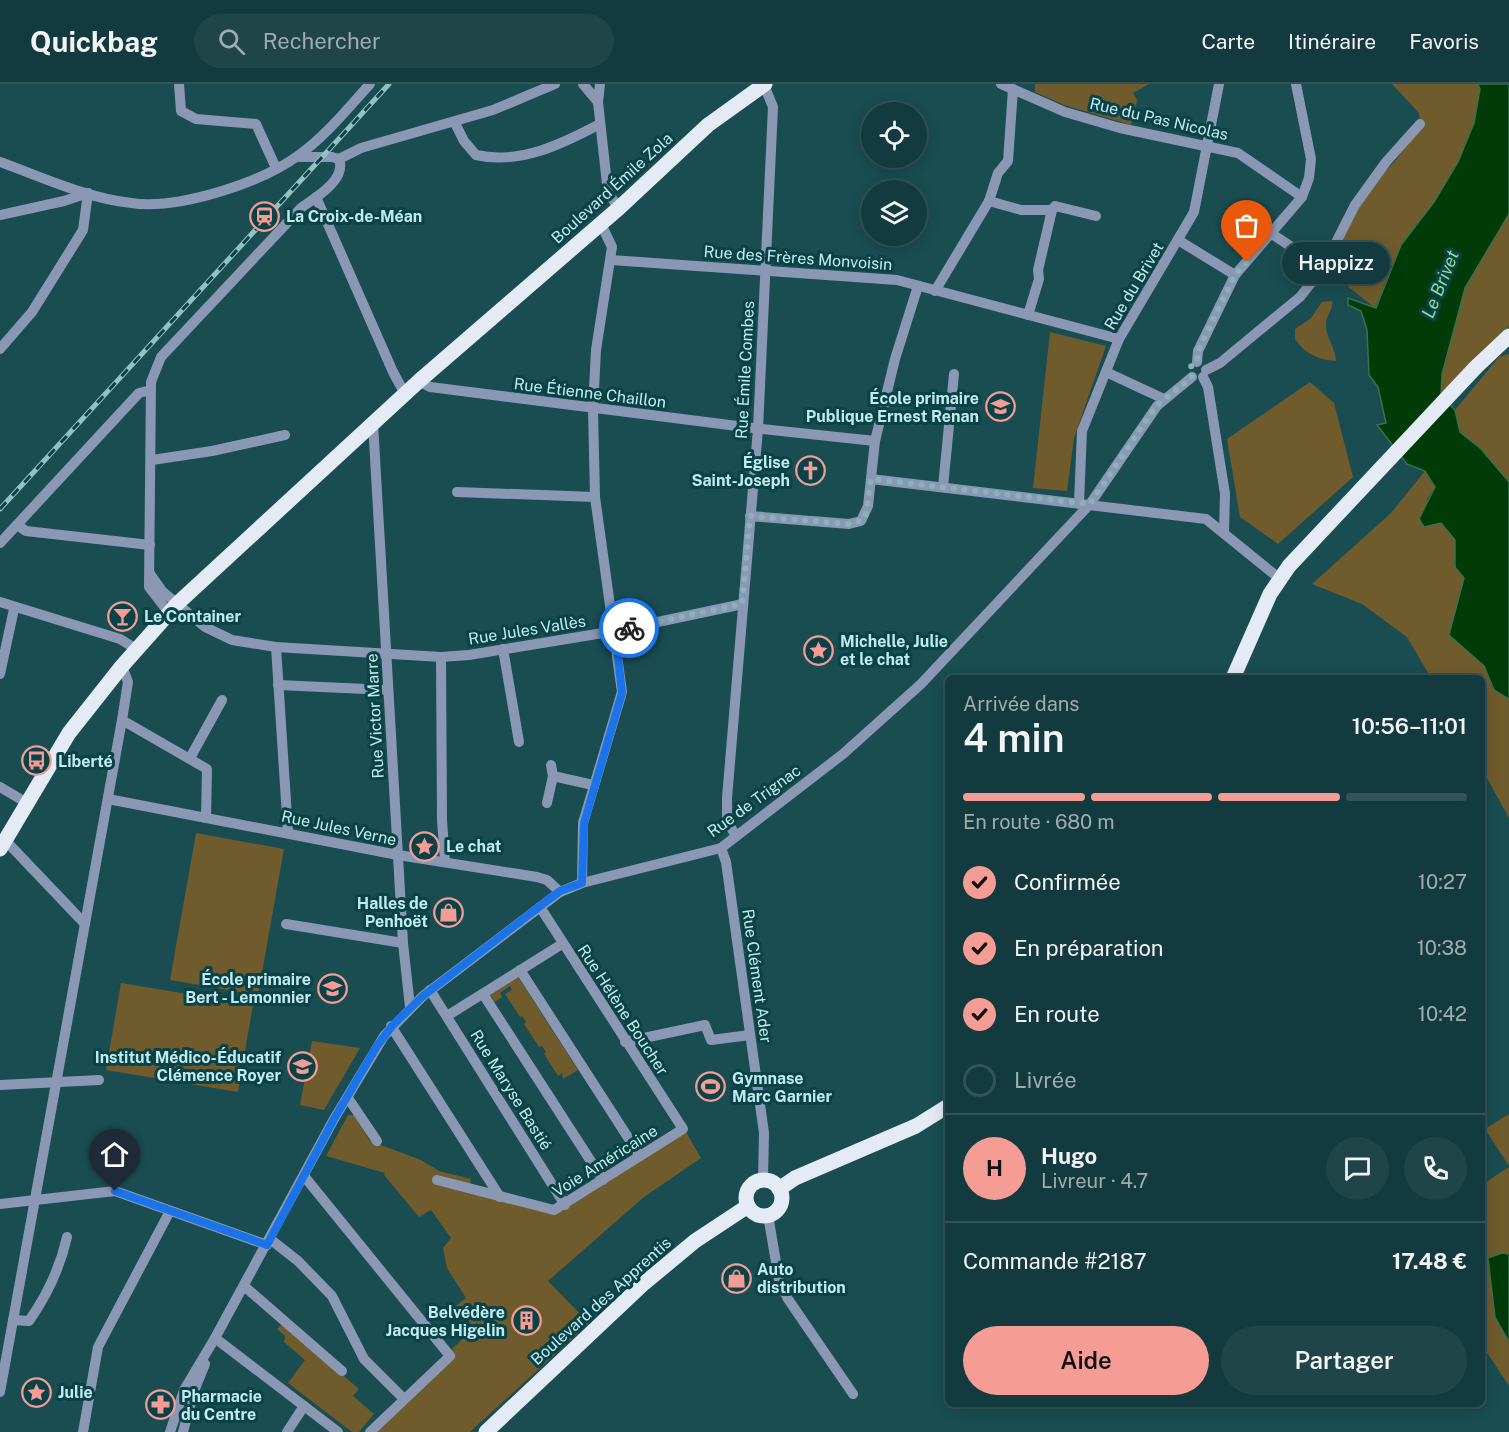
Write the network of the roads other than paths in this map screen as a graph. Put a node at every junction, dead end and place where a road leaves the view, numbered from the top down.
1 (179, 84) edge
2 (370, 84) edge
3 (555, 84) edge
4 (583, 84) edge
5 (600, 84) edge
6 (765, 84) edge
7 (1001, 84) edge
8 (1219, 84) edge
9 (1296, 84) edge
10 (1013, 89) junction
11 (598, 102) junction
12 (455, 123) junction
13 (600, 124) junction
14 (1420, 124) dead end
15 (1206, 146) junction
16 (298, 157) junction
17 (339, 159) junction
18 (0, 162) edge
19 (276, 168) junction
20 (88, 193) junction
21 (1302, 196) junction
22 (316, 197) junction
23 (989, 201) junction
24 (619, 208) junction
25 (1052, 210) junction
26 (0, 215) edge
27 (1096, 216) dead end
28 (601, 224) junction
29 (1272, 234) junction
30 (1178, 240) junction
31 (611, 260) junction
32 (1323, 268) junction
33 (765, 272) junction
34 (1235, 275) junction
35 (918, 286) junction
36 (935, 291) junction
37 (1028, 315) junction
38 (1509, 336) edge
39 (1119, 339) junction
40 (1504, 347) edge
41 (0, 349) edge
42 (1106, 372) junction
43 (954, 374) dead end
44 (1200, 374) junction
45 (419, 381) junction
46 (151, 390) junction
47 (405, 394) junction
48 (1164, 399) junction
49 (592, 409) junction
50 (373, 423) junction
51 (758, 429) junction
52 (285, 435) dead end
53 (875, 441) junction
54 (152, 460) junction
55 (871, 479) junction
56 (943, 487) junction
57 (458, 492) dead end
58 (595, 497) junction
59 (1085, 504) junction
60 (750, 516) junction
61 (17, 525) junction
62 (1224, 532) junction
63 (0, 543) edge
64 (150, 545) junction
65 (1280, 579) junction
66 (0, 602) edge
67 (742, 604) junction
68 (173, 608) junction
69 (14, 609) junction
70 (615, 631) junction
71 (276, 647) junction
72 (136, 649) junction
73 (503, 649) junction
74 (386, 653) junction
75 (441, 657) junction
76 (122, 666) junction
77 (0, 674) edge
78 (1234, 675) edge
79 (108, 684) junction
80 (278, 685) junction
81 (388, 690) junction
82 (125, 695) junction
83 (222, 700) dead end
84 (122, 720) junction
85 (519, 742) dead end
86 (190, 758) junction
87 (593, 785) junction
88 (0, 787) edge
89 (108, 799) junction
90 (27, 803) junction
91 (547, 804) dead end
92 (206, 818) junction
93 (288, 832) junction
94 (736, 836) junction
95 (3, 845) edge
96 (721, 848) junction
97 (398, 855) junction
98 (445, 862) junction
99 (582, 883) junction
100 (560, 891) junction
101 (540, 907) junction
102 (85, 924) junction
103 (286, 924) dead end
104 (402, 943) junction
105 (562, 944) junction
106 (520, 970) junction
107 (430, 990) junction
108 (483, 994) junction
109 (410, 1007) junction
110 (447, 1016) junction
111 (392, 1026) junction
112 (750, 1035) junction
113 (625, 1042) junction
114 (57, 1080) junction
115 (99, 1080) dead end
116 (0, 1085) edge
117 (348, 1098) junction
118 (945, 1108) edge
119 (683, 1129) joint
120 (377, 1141) dead end
121 (640, 1156) junction
122 (304, 1176) junction
123 (437, 1180) dead end
124 (603, 1180) junction
125 (763, 1180) junction
126 (779, 1189) junction
127 (500, 1197) junction
128 (34, 1201) junction
129 (0, 1204) edge
130 (566, 1205) junction
131 (748, 1206) junction
132 (170, 1211) junction
133 (768, 1215) junction
134 (67, 1237) dead end
135 (269, 1242) junction
136 (244, 1286) junction
137 (13, 1320) junction
138 (215, 1338) junction
139 (342, 1371) dead end
140 (0, 1392) edge
141 (852, 1394) dead end
142 (404, 1398) junction
143 (304, 1406) junction
144 (84, 1432) edge
145 (170, 1432) edge
146 (183, 1432) edge
147 (287, 1432) edge
148 (338, 1432) edge
149 (370, 1432) edge
150 (486, 1432) edge

1 - 19 street
2 - 16 street
3 - 12 street
4 - 11 street
5 - 11 street
6 - 24 main road, Boulevard Émile Zola
6 - 33 street, Rue Émile Combes
7 - 10 street, Rue du Pas Nicolas
8 - 15 street, Rue du Brivet
9 - 21 street
10 - 15 street, Rue du Pas Nicolas
10 - 23 street
11 - 13 street
12 - 13 street
12 - 17 street
13 - 24 street
14 - 32 street, Rue de Trignac
15 - 21 street, Rue du Pas Nicolas
15 - 30 street, Rue du Brivet
16 - 17 street
16 - 19 street
17 - 22 street, Rue Jules Vallès
18 - 20 street
19 - 20 street
20 - 26 street
20 - 41 street
21 - 29 street
22 - 46 street, Rue Jules Vallès
22 - 47 street
23 - 25 street
23 - 36 street
24 - 28 main road, Boulevard Émile Zola
25 - 27 street
25 - 37 street
28 - 31 street
28 - 45 main road, Boulevard Émile Zola
29 - 32 street
29 - 34 street
30 - 34 street
30 - 39 street, Rue du Brivet
31 - 33 street, Rue des Frères Monvoisin
31 - 49 street
32 - 44 street, Rue de Trignac
33 - 35 street, Rue des Frères Monvoisin
33 - 51 street, Rue Émile Combes
34 - 44 street
35 - 36 street, Rue des Frères Monvoisin
35 - 53 street
36 - 37 street, Rue des Frères Monvoisin
37 - 39 street, Rue des Frères Monvoisin
38 - 40 main road
39 - 42 street, Rue du Brivet
40 - 65 main road
42 - 48 street
42 - 59 street, Rue du Brivet
43 - 56 street
44 - 48 street, Rue de Trignac
44 - 62 street
45 - 47 main road, Boulevard Émile Zola
45 - 49 street, Rue Étienne Chaillon
46 - 54 street, Rue Jules Vallès
46 - 61 street
47 - 50 main road, Boulevard Émile Zola
48 - 59 street, Rue de Trignac
49 - 51 street, Rue Étienne Chaillon
49 - 58 street
50 - 68 main road, Boulevard Émile Zola
50 - 74 street, Rue Victor Marre
51 - 53 street, Rue Étienne Chaillon
51 - 60 street, Rue Émile Combes
52 - 54 street
53 - 55 street
54 - 64 street, Rue Jules Vallès
55 - 56 street
55 - 60 street
56 - 59 street
57 - 58 street
58 - 70 street
59 - 62 street
59 - 94 street, Rue de Trignac
60 - 67 street, Rue Émile Combes
61 - 63 street
61 - 64 street
62 - 65 street
64 - 68 street, Rue Jules Vallès
65 - 78 main road
66 - 69 street
67 - 70 street, Rue Jules Vallès
67 - 94 street, Rue Émile Combes
68 - 71 street, Rue Jules Vallès
68 - 72 main road, Boulevard Émile Zola
69 - 72 street
69 - 77 street
70 - 73 street, Rue Jules Vallès
70 - 87 street
71 - 74 street, Rue Jules Vallès
71 - 80 street
72 - 76 main road, Boulevard Émile Zola
73 - 75 street, Rue Jules Vallès
73 - 85 street
74 - 75 street, Rue Jules Vallès
74 - 81 street, Rue Victor Marre
75 - 98 street
76 - 79 main road, Boulevard Émile Zola
76 - 82 street
79 - 82 street
79 - 90 main road, Boulevard Émile Zola
80 - 81 street
80 - 93 street
81 - 97 street, Rue Victor Marre
82 - 84 street
83 - 86 street
84 - 86 street
84 - 89 street
86 - 92 street
87 - 91 street
87 - 99 street
88 - 90 street
89 - 92 street, Rue Jules Verne
89 - 102 street
90 - 95 main road, Boulevard Émile Zola
92 - 93 street, Rue Jules Verne
93 - 97 street, Rue Jules Verne
94 - 96 street, Rue de Trignac
95 - 102 street
96 - 99 street, Rue de Trignac
96 - 112 street, Rue Clément Ader
97 - 98 street, Rue Jules Verne
97 - 104 street, Rue Victor Marre
98 - 100 street, Rue Jules Verne
99 - 100 street, Rue de Trignac
100 - 101 street, Rue de Trignac
101 - 105 street, Rue Hélène Boucher
101 - 107 street, Rue de Trignac
102 - 114 street
103 - 104 street
104 - 109 street, Rue Victor Marre
105 - 106 street
105 - 113 street, Rue Hélène Boucher
106 - 108 street
106 - 121 street
107 - 109 street, Rue de Trignac
107 - 110 street, Rue Maryse Bastié
108 - 110 street
108 - 124 street
109 - 111 street, Rue de Trignac
110 - 130 street, Rue Maryse Bastié
111 - 117 street, Rue de Trignac
111 - 127 street
112 - 113 street
112 - 125 street, Rue Clément Ader
113 - 119 street, Rue Hélène Boucher
114 - 115 street
114 - 116 street
114 - 128 street
117 - 120 street
117 - 122 street, Rue de Trignac
118 - 126 main road
119 - 121 street, Voie Américaine
121 - 124 street, Voie Américaine
122 - 135 street, Rue de Trignac
122 - 142 street
123 - 127 street, Voie Américaine
124 - 130 street, Voie Américaine
125 - 126 main road
125 - 131 main road
126 - 133 main road
127 - 130 street, Voie Américaine
128 - 129 street
128 - 132 street
128 - 137 street
131 - 133 main road
131 - 150 main road, Boulevard des Apprentis
132 - 135 street
132 - 144 street
133 - 141 street
134 - 137 street
135 - 136 street, Rue de Trignac
135 - 142 street
136 - 138 street, Rue de Trignac
136 - 139 street
137 - 140 street
138 - 143 street
138 - 145 street, Rue de Trignac
138 - 146 street, Rue de Trignac
142 - 149 street
143 - 147 street
143 - 148 street

